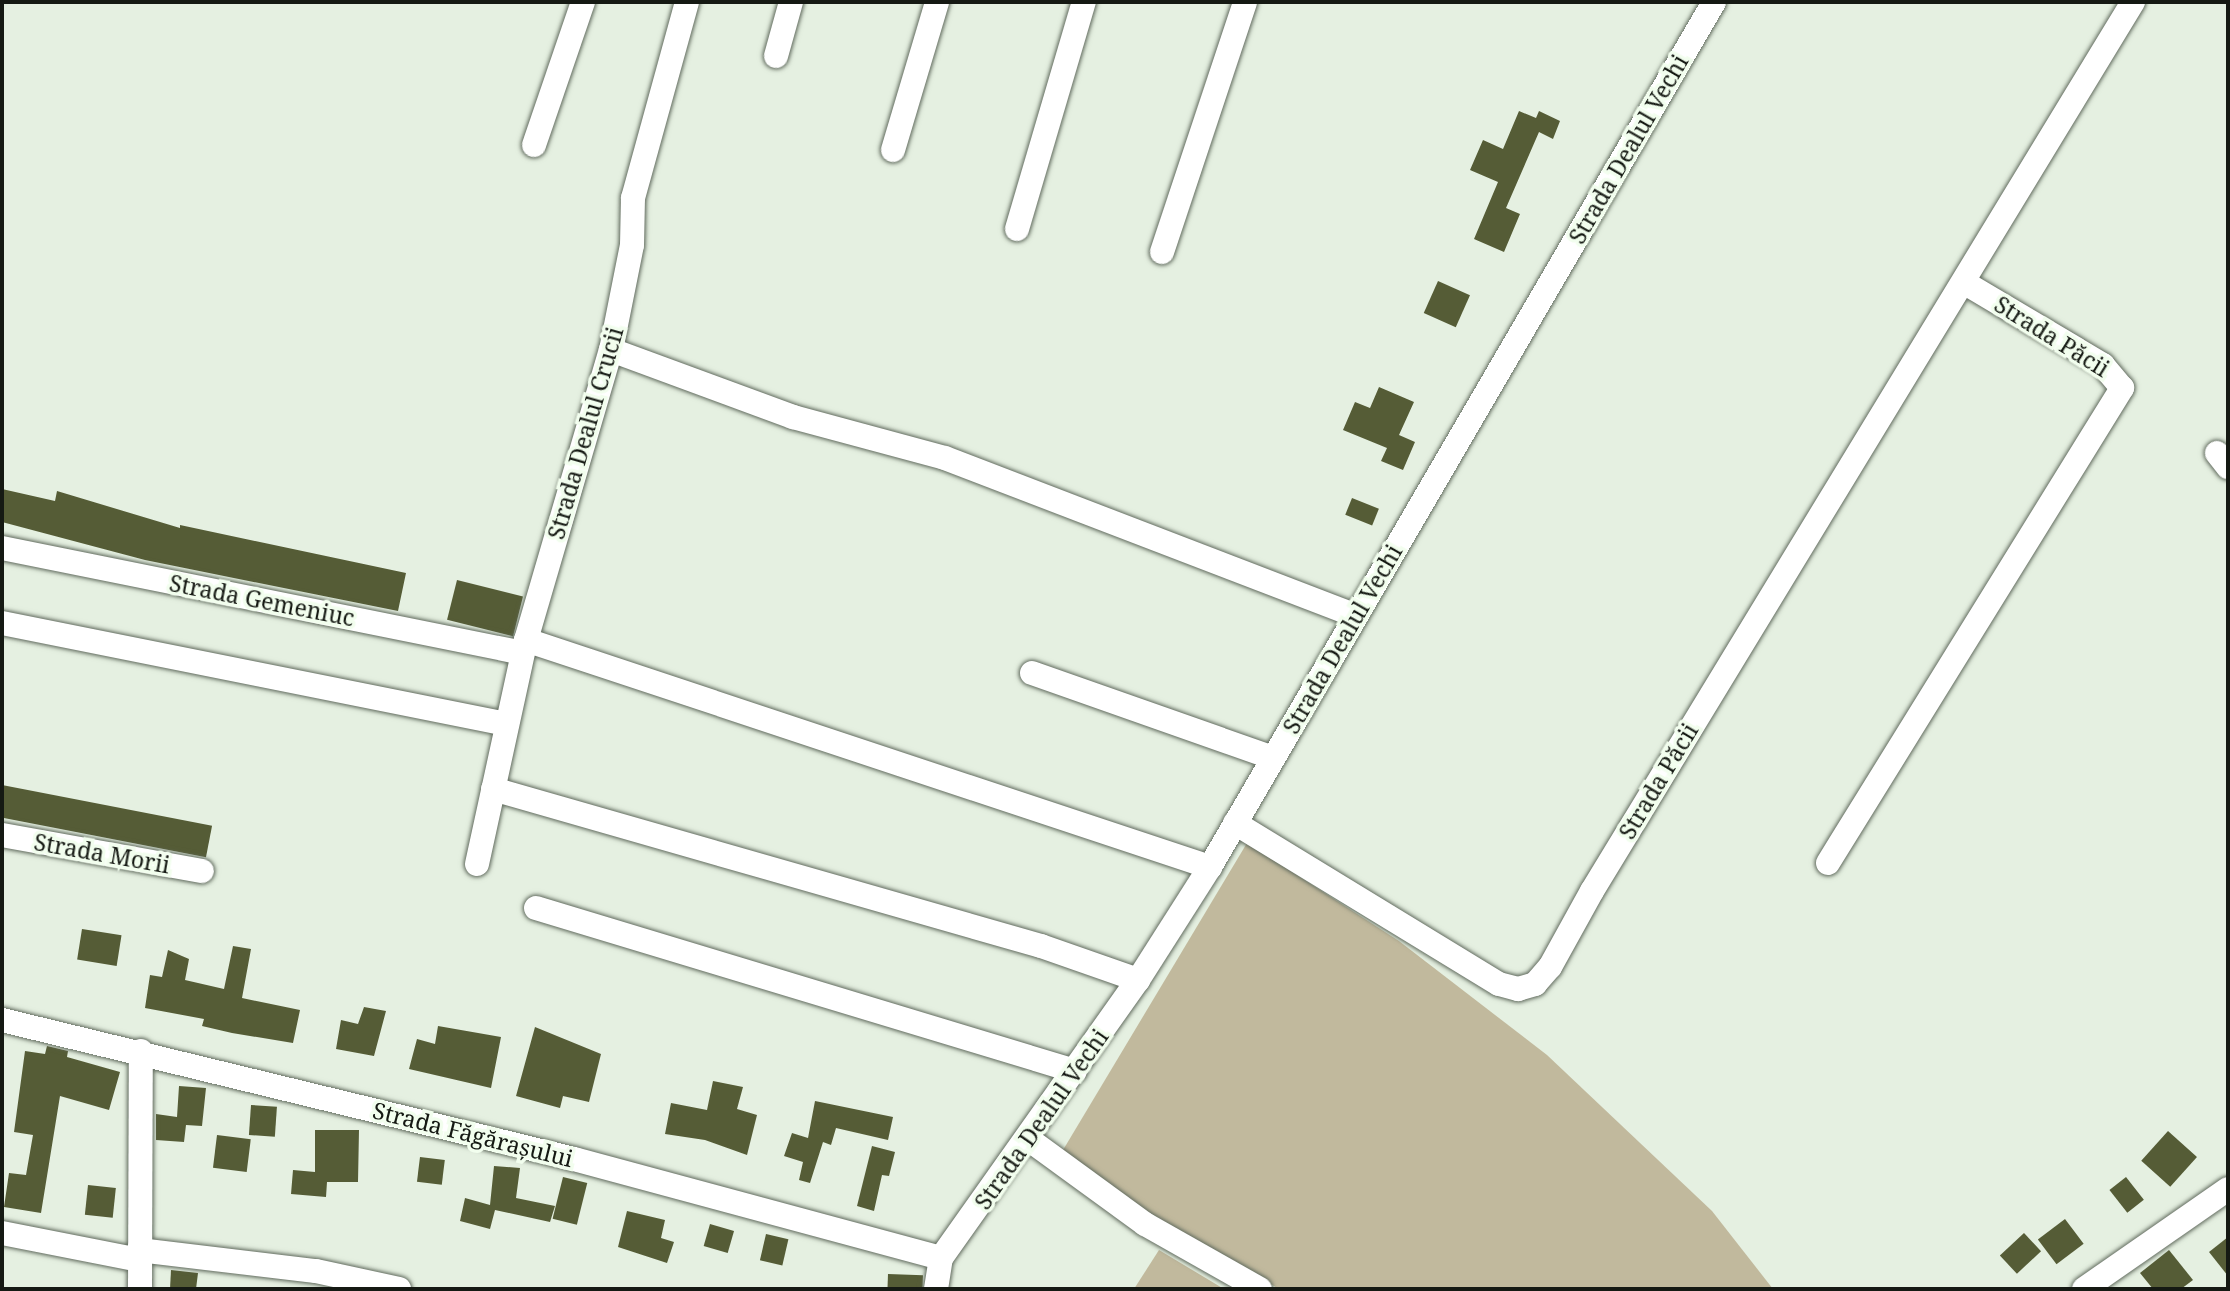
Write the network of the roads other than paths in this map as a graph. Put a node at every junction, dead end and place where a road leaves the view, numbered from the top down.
1 (583, 2) edge
2 (687, 2) edge
3 (791, 2) edge
4 (937, 2) edge
5 (1084, 2) edge
6 (1245, 2) edge
7 (1714, 2) edge
8 (2133, 2) edge
9 (776, 56) dead end
10 (534, 145) dead end
11 (893, 150) dead end
12 (1017, 229) dead end
13 (1162, 252) dead end
14 (1965, 283) junction
15 (611, 349) junction
16 (2, 548) edge
17 (1355, 615) junction
18 (2, 623) edge
19 (525, 646) junction
20 (1032, 673) dead end
21 (507, 724) junction
22 (1273, 758) junction
23 (493, 789) junction
24 (1235, 823) junction
25 (2, 835) edge
26 (1828, 863) dead end
27 (477, 864) dead end
28 (1210, 867) junction
29 (202, 870) dead end
30 (536, 908) dead end
31 (1138, 980) junction
32 (2, 1020) edge
33 (141, 1051) junction
34 (1074, 1071) junction
35 (1027, 1138) junction
36 (2228, 1189) edge
37 (2, 1233) edge
38 (139, 1255) junction
39 (941, 1258) junction
40 (139, 1289) edge
41 (399, 1289) edge
42 (936, 1289) edge
43 (1260, 1289) edge
44 (2084, 1289) edge

1 - 10 street
2 - 15 street, Strada Dealul Crucii
3 - 9 street
4 - 11 street
5 - 12 street
6 - 13 street
7 - 17 street, Strada Dealul Vechi
8 - 14 street, Strada Păcii
14 - 24 street, Strada Păcii
14 - 26 street, Strada Păcii
15 - 17 street
15 - 19 street, Strada Dealul Crucii
16 - 19 street, Strada Gemeniuc
17 - 22 street, Strada Dealul Vechi
18 - 21 street
19 - 21 street, Strada Dealul Crucii
19 - 28 street, Strada Gemeniuc
20 - 22 street
21 - 23 street, Strada Dealul Crucii
22 - 24 street, Strada Dealul Vechi
23 - 27 street, Strada Dealul Crucii
23 - 31 street
24 - 28 street, Strada Dealul Vechi
25 - 29 street, Strada Morii
28 - 31 street, Strada Dealul Vechi
30 - 34 street
31 - 34 street, Strada Dealul Vechi
32 - 33 street, Strada Făgărașului
33 - 38 street
33 - 39 street, Strada Făgărașului
34 - 35 street, Strada Dealul Vechi
35 - 39 street, Strada Dealul Vechi
35 - 43 street
36 - 44 street
37 - 38 street
38 - 40 street
38 - 41 street
39 - 42 street

